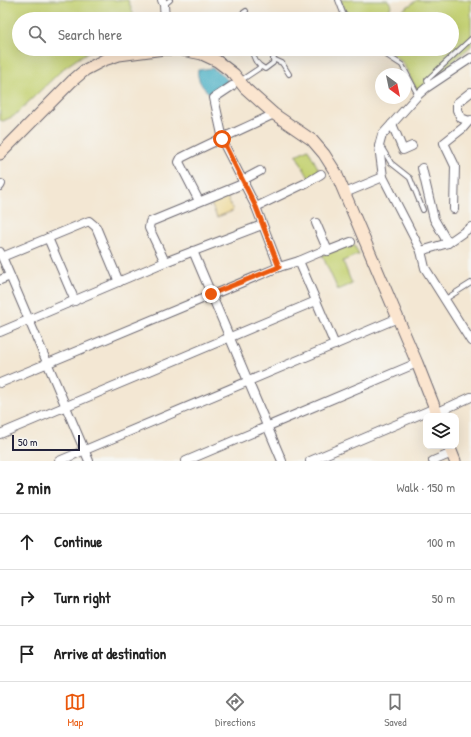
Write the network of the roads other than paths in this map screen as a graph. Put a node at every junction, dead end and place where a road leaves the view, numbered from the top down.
1 (338, 0) edge
2 (166, 2) edge
3 (165, 12) edge
4 (344, 12) edge
5 (471, 39) edge
6 (459, 50) edge
7 (115, 56) edge
8 (207, 56) edge
9 (252, 56) edge
10 (274, 56) edge
11 (388, 56) edge
12 (453, 56) edge
13 (471, 58) edge
14 (273, 59) junction
15 (261, 67) junction
16 (289, 74) dead end
17 (236, 83) junction
18 (429, 85) junction
19 (471, 92) edge
20 (418, 95) junction
21 (274, 114) junction
22 (470, 121) edge
23 (392, 124) junction
24 (222, 139) junction
25 (380, 144) junction
26 (412, 146) dead end
27 (0, 154) edge
28 (422, 168) dead end
29 (260, 171) dead end
30 (322, 174) dead end
31 (383, 177) junction
32 (244, 182) junction
33 (345, 193) junction
34 (199, 201) junction
35 (256, 207) junction
36 (454, 209) dead end
37 (423, 210) dead end
38 (316, 223) dead end
39 (262, 225) junction
40 (471, 228) edge
41 (48, 238) junction
42 (351, 242) dead end
43 (448, 243) junction
44 (193, 251) junction
45 (328, 251) junction
46 (421, 251) junction
47 (1, 255) edge
48 (299, 261) junction
49 (165, 262) junction
50 (279, 267) junction
51 (10, 276) junction
52 (0, 280) edge
53 (119, 282) junction
54 (471, 283) edge
55 (211, 294) junction
56 (444, 300) junction
57 (75, 301) junction
58 (316, 301) junction
59 (398, 318) junction
60 (29, 320) junction
61 (0, 332) edge
62 (230, 338) junction
63 (471, 341) edge
64 (335, 345) junction
65 (48, 363) junction
66 (417, 363) junction
67 (248, 381) junction
68 (0, 383) edge
69 (471, 397) edge
70 (66, 406) junction
71 (436, 412) edge
72 (267, 426) junction
73 (0, 434) edge
74 (85, 450) junction
75 (452, 453) edge
76 (202, 458) edge
77 (59, 461) edge
78 (89, 461) edge
79 (186, 461) edge
80 (282, 461) edge
81 (310, 461) edge
82 (433, 461) edge

1 - 4 lane
2 - 3 street
5 - 6 lane
7 - 27 street
8 - 17 street
9 - 15 lane
10 - 14 lane
11 - 20 lane
12 - 18 lane
13 - 18 street
14 - 15 lane
14 - 16 lane
15 - 17 lane
17 - 21 street
17 - 24 street
18 - 20 street
19 - 22 street
20 - 23 street
21 - 24 street
21 - 33 street
22 - 36 street
23 - 25 street
23 - 26 street
24 - 32 street
24 - 34 street
25 - 31 street
25 - 37 lane
28 - 43 street
29 - 32 street
30 - 35 street
31 - 33 street
31 - 46 street
32 - 34 street
32 - 35 street
33 - 59 street
34 - 49 street
35 - 39 street
38 - 45 street
39 - 44 street
39 - 50 street
40 - 43 street
41 - 47 street
41 - 53 street
41 - 57 street
42 - 45 street
43 - 46 street
44 - 49 street
44 - 55 street
45 - 48 street
46 - 56 street
47 - 51 street
48 - 50 street
48 - 58 street
49 - 53 street
50 - 55 street
51 - 52 street
51 - 60 street
53 - 57 street
54 - 56 lane
55 - 62 street
55 - 65 street
56 - 63 street
57 - 60 street
58 - 62 street
58 - 64 street
59 - 64 street
59 - 66 street
60 - 61 street
60 - 65 street
62 - 67 street
62 - 70 street
64 - 67 street
65 - 68 street
65 - 70 street
66 - 71 street
66 - 72 street
67 - 72 street
67 - 74 street
69 - 71 street
70 - 73 street
70 - 74 street
71 - 81 street
72 - 76 street
72 - 80 street
74 - 77 street
74 - 78 street
75 - 82 street
76 - 79 street

